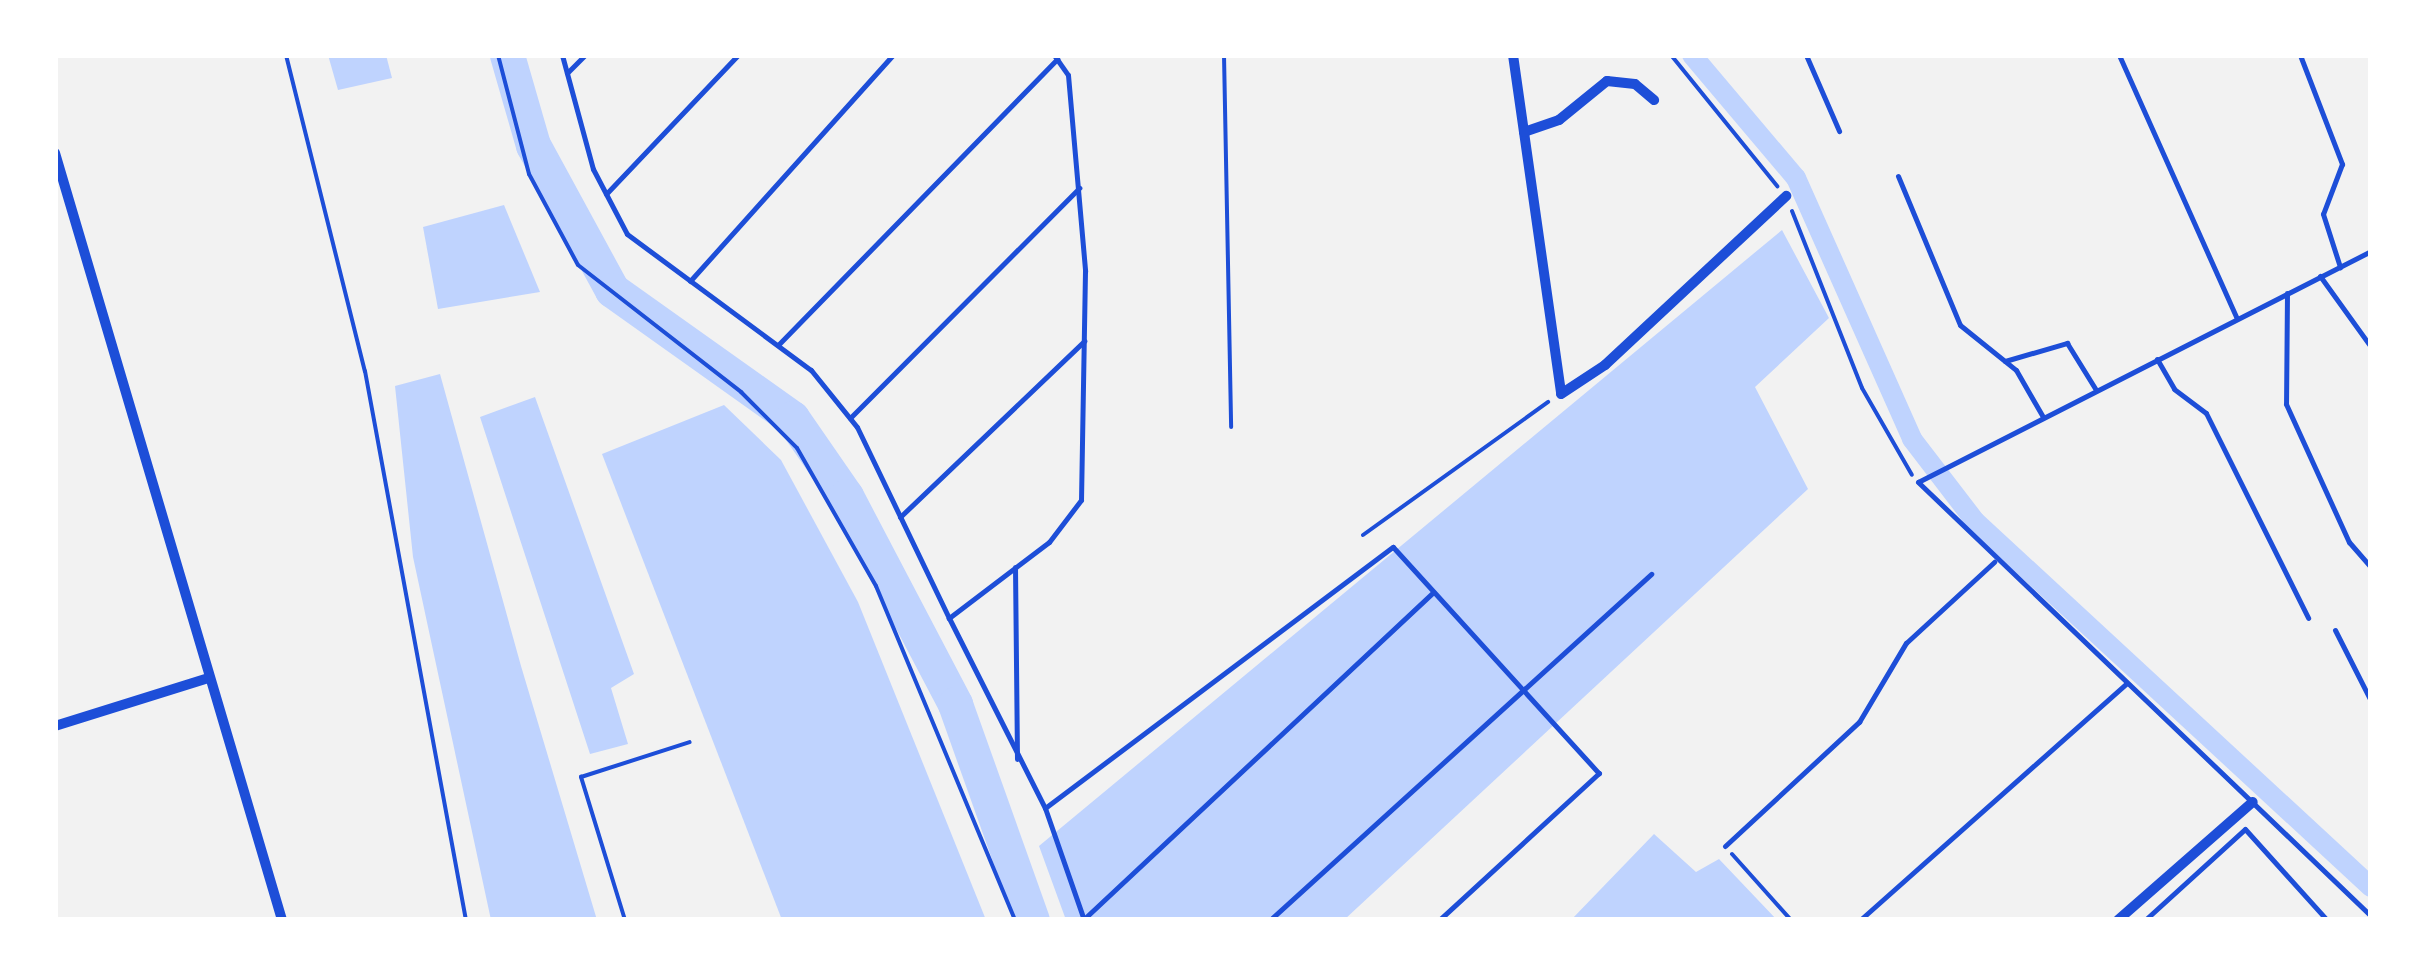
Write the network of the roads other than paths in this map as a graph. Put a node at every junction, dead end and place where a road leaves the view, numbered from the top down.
1 (562, 55) edge
2 (586, 55) edge
3 (738, 55) edge
4 (893, 55) edge
5 (1513, 55) edge
6 (1806, 55) edge
7 (2120, 55) edge
8 (2300, 55) edge
9 (1056, 57) edge
10 (567, 73) junction
11 (1654, 100) dead end
12 (1839, 130) dead end
13 (1524, 132) junction
14 (55, 153) edge
15 (1898, 176) dead end
16 (1079, 188) junction
17 (606, 194) junction
18 (1786, 196) road end
19 (2371, 251) edge
20 (2340, 267) junction
21 (2320, 276) junction
22 (690, 281) junction
23 (2287, 293) junction
24 (2237, 319) junction
25 (1084, 341) junction
26 (778, 345) junction
27 (2371, 346) edge
28 (2157, 359) junction
29 (2005, 361) junction
30 (2096, 390) junction
31 (2043, 417) junction
32 (850, 418) junction
33 (900, 517) junction
34 (1994, 562) junction
35 (1016, 567) junction
36 (2371, 567) edge
37 (1651, 574) dead end
38 (1433, 592) junction
39 (948, 618) junction
40 (2308, 618) dead end
41 (2336, 630) dead end
42 (208, 678) junction
43 (2126, 684) junction
44 (1523, 690) junction
45 (2371, 701) edge
46 (55, 726) edge
47 (1017, 764) junction
48 (2253, 802) junction
49 (1046, 808) junction
50 (1726, 846) road end
51 (2371, 916) edge
52 (1084, 919) edge
53 (282, 920) edge
54 (1270, 920) edge
55 (1439, 920) edge
56 (1860, 920) edge
57 (2118, 920) edge
58 (2144, 920) edge
59 (2327, 920) edge

1 - 10 lane
2 - 10 lane
3 - 17 lane
4 - 22 lane
5 - 13 street
6 - 12 lane
7 - 24 lane
8 - 20 lane
9 - 16 lane
9 - 26 lane
10 - 17 lane
11 - 13 street
13 - 18 street
14 - 42 street
15 - 29 lane
16 - 25 lane
16 - 32 lane
17 - 22 lane
19 - 20 lane
20 - 21 lane
21 - 23 lane
21 - 27 lane
22 - 26 lane
23 - 24 lane
23 - 36 lane
24 - 28 lane
25 - 33 lane
25 - 35 lane
26 - 32 lane
28 - 30 lane
28 - 40 lane
29 - 30 lane
29 - 31 lane
30 - 31 lane
31 - 34 lane
32 - 33 lane
33 - 39 lane
34 - 43 lane
34 - 50 lane
35 - 39 lane
35 - 47 lane
37 - 44 lane
38 - 44 lane
38 - 49 lane
38 - 52 lane
39 - 47 lane
41 - 45 lane
42 - 46 street
42 - 53 street
43 - 48 lane
43 - 56 lane
44 - 54 lane
44 - 55 lane
47 - 49 lane
48 - 51 lane
48 - 57 street
49 - 52 lane
58 - 59 lane

